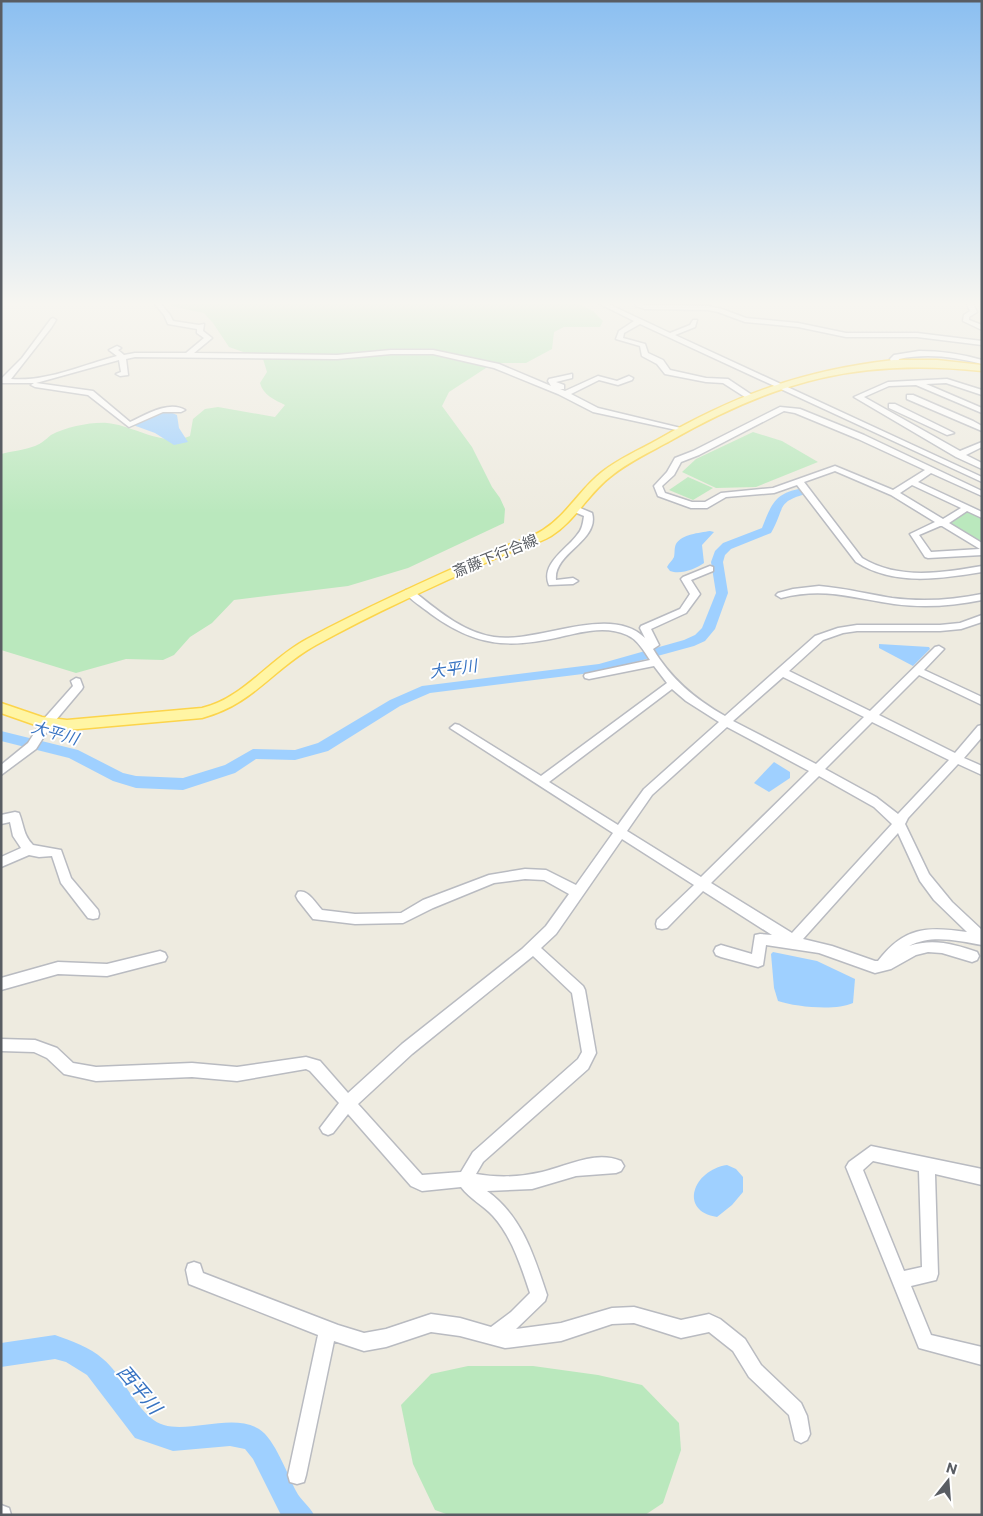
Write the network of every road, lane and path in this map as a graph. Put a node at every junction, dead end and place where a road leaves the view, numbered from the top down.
1 (13, 373) edge
2 (71, 373) edge
3 (125, 373) edge
4 (514, 373) edge
5 (668, 373) edge
6 (673, 373) edge
7 (741, 373) edge
8 (749, 373) edge
9 (752, 373) edge
10 (823, 373) edge
11 (120, 374) dead end
12 (569, 376) dead end
13 (660, 376) dead end
14 (629, 378) dead end
15 (765, 379) junction
16 (725, 381) junction
17 (4, 383) edge
18 (19, 383) junction
19 (916, 383) junction
20 (781, 387) junction
21 (929, 389) junction
22 (567, 393) junction
23 (982, 393) edge
24 (910, 397) junction
25 (751, 398) junction
26 (811, 401) junction
27 (892, 406) junction
28 (182, 410) dead end
29 (880, 411) junction
30 (982, 411) edge
31 (982, 417) edge
32 (970, 423) junction
33 (681, 429) junction
34 (982, 429) edge
35 (950, 433) junction
36 (935, 442) junction
37 (980, 446) edge
38 (959, 455) junction
39 (982, 467) edge
40 (931, 470) junction
41 (982, 480) edge
42 (799, 482) junction
43 (912, 482) junction
44 (980, 490) edge
45 (894, 493) junction
46 (957, 503) junction
47 (573, 508) junction
48 (967, 508) junction
49 (982, 515) edge
50 (940, 523) junction
51 (982, 547) edge
52 (982, 552) edge
53 (710, 569) dead end
54 (982, 569) edge
55 (573, 581) dead end
56 (409, 592) junction
57 (781, 595) dead end
58 (982, 597) edge
59 (982, 618) edge
60 (939, 650) dead end
61 (652, 654) junction
62 (918, 670) junction
63 (782, 672) junction
64 (589, 676) dead end
65 (76, 681) dead end
66 (673, 684) junction
67 (982, 701) edge
68 (1, 708) edge
69 (870, 716) junction
70 (728, 722) junction
71 (46, 724) junction
72 (455, 728) dead end
73 (982, 728) edge
74 (957, 759) junction
75 (1, 770) edge
76 (819, 770) junction
77 (982, 771) edge
78 (541, 782) junction
79 (1, 820) edge
80 (900, 823) junction
81 (618, 832) junction
82 (30, 849) junction
83 (1, 862) edge
84 (703, 884) junction
85 (577, 892) junction
86 (302, 896) dead end
87 (94, 914) dead end
88 (662, 924) dead end
89 (982, 939) edge
90 (793, 941) junction
91 (533, 948) junction
92 (722, 951) dead end
93 (972, 956) dead end
94 (160, 957) dead end
95 (882, 966) junction
96 (1, 984) edge
97 (1, 1045) edge
98 (349, 1102) junction
99 (328, 1128) dead end
100 (616, 1166) dead end
101 (927, 1166) junction
102 (982, 1177) edge
103 (465, 1179) junction
104 (194, 1270) dead end
105 (900, 1280) junction
106 (328, 1330) junction
107 (493, 1336) junction
108 (982, 1356) edge
109 (801, 1434) dead end
110 (297, 1475) dead end

1 - 17 street
2 - 18 street
3 - 11 street
4 - 22 street
5 - 13 street
6 - 16 street
7 - 16 street
8 - 15 street
9 - 15 street
10 - 20 main road, 斎藤下行合線
12 - 22 street
14 - 22 street
15 - 20 street
16 - 25 street
17 - 18 street
18 - 28 street
19 - 21 street
19 - 23 street
19 - 29 street
20 - 25 main road, 斎藤下行合線
20 - 26 street
21 - 24 street
21 - 30 street
22 - 33 street
24 - 27 street
24 - 32 street
25 - 33 main road, 斎藤下行合線
26 - 41 street
26 - 44 street
27 - 29 street
27 - 35 street
29 - 36 street
31 - 32 street
32 - 34 street
32 - 35 street
33 - 47 main road, 斎藤下行合線
35 - 36 street
36 - 38 street
37 - 38 street
38 - 39 street
40 - 42 street
40 - 43 street
40 - 44 street
42 - 45 street
42 - 54 street
43 - 45 street
43 - 46 street
44 - 46 street
45 - 50 street
46 - 48 street
47 - 55 street
47 - 56 main road, 斎藤下行合線
48 - 49 street
48 - 50 street
50 - 51 street
50 - 52 street
53 - 61 street
56 - 61 street
56 - 71 main road, 斎藤下行合線
57 - 58 street
59 - 63 street
60 - 62 street
61 - 64 street
61 - 66 street
62 - 67 street
62 - 69 street
63 - 69 street
63 - 70 street
65 - 71 street
66 - 70 street
66 - 78 street
68 - 71 main road, 斎藤下行合線
69 - 74 street
69 - 76 street
70 - 76 street
70 - 81 street
71 - 75 street
72 - 78 street
73 - 74 street
74 - 77 street
74 - 80 street
76 - 80 street
76 - 84 street
78 - 81 street
79 - 82 street
80 - 89 street
80 - 90 street
81 - 84 street
81 - 85 street
82 - 83 street
82 - 87 street
84 - 88 street
84 - 90 street
85 - 86 street
85 - 91 street
89 - 95 street
90 - 92 street
90 - 95 street
91 - 98 street
91 - 103 street
93 - 95 street
94 - 96 street
97 - 98 street
98 - 99 street
98 - 103 street
100 - 103 street
101 - 102 street
101 - 105 street
101 - 105 street
103 - 107 street
104 - 106 street
105 - 108 street
106 - 107 street
106 - 110 street
107 - 109 street

